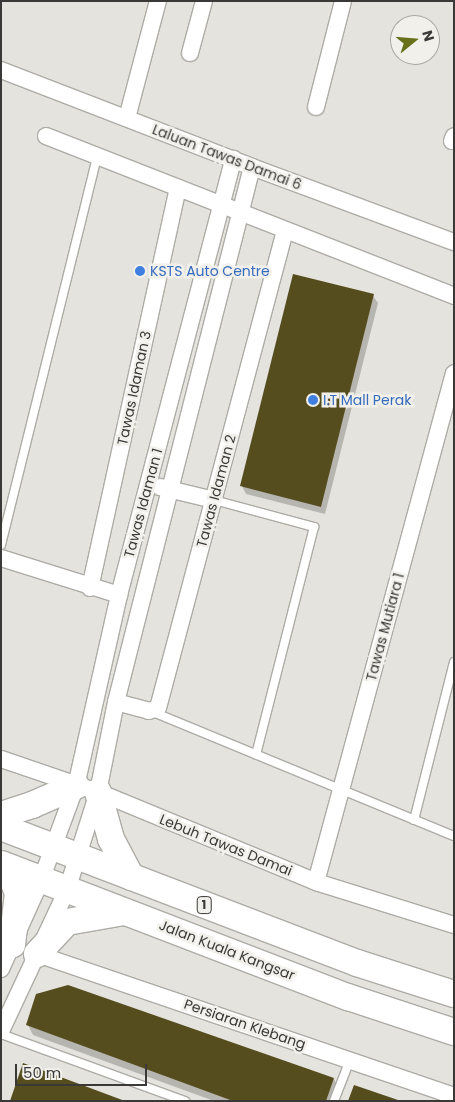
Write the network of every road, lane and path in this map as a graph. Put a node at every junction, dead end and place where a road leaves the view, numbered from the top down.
1 (158, 1) edge
2 (204, 1) edge
3 (343, 1) edge
4 (190, 52) dead end
5 (1, 70) edge
6 (316, 107) dead end
7 (127, 118) junction
8 (46, 136) dead end
9 (97, 156) junction
10 (233, 159) junction
11 (252, 167) junction
12 (178, 188) junction
13 (220, 206) junction
14 (239, 214) junction
15 (285, 231) junction
16 (454, 242) edge
17 (454, 296) edge
18 (454, 373) edge
19 (148, 483) junction
20 (170, 489) junction
21 (214, 500) junction
22 (1, 544) edge
23 (1, 558) edge
24 (90, 588) junction
25 (119, 595) junction
26 (454, 662) edge
27 (116, 702) junction
28 (149, 711) junction
29 (256, 755) junction
30 (1, 758) edge
31 (87, 789) junction
32 (341, 791) junction
33 (1, 815) edge
34 (414, 820) junction
35 (1, 827) edge
36 (454, 836) edge
37 (52, 847) junction
38 (79, 857) junction
39 (4, 866) edge
40 (131, 877) junction
41 (41, 880) junction
42 (316, 882) junction
43 (67, 890) junction
44 (125, 912) junction
45 (454, 925) edge
46 (7, 943) edge
47 (37, 954) junction
48 (1, 970) edge
49 (454, 994) edge
50 (1, 1032) edge
51 (454, 1032) edge
52 (350, 1060) junction
53 (454, 1096) edge
54 (184, 1101) edge
55 (334, 1101) edge

1 - 7 street
2 - 4 street
3 - 6 street
5 - 7 street, Laluan Tawas Damai 6
7 - 10 street, Laluan Tawas Damai 6
8 - 9 street
9 - 12 street
9 - 22 lane
10 - 11 street, Laluan Tawas Damai 6
10 - 13 street, Tawas Idaman 1
11 - 14 street, Tawas Idaman 1
11 - 16 street, Laluan Tawas Damai 6
12 - 13 street
12 - 24 street, Tawas Idaman 3
13 - 14 street
13 - 19 street, Tawas Idaman 1
14 - 15 street
14 - 20 street, Tawas Idaman 1
15 - 17 street
15 - 21 street, Tawas Idaman 2
18 - 32 street, Tawas Mutiara 1
19 - 20 street
19 - 25 street, Tawas Idaman 1
20 - 21 street
20 - 27 street, Tawas Idaman 1
21 - 28 street, Tawas Idaman 2
21 - 29 lane
23 - 24 street
24 - 25 street
25 - 31 street, Tawas Idaman 1
26 - 34 lane
27 - 28 street
27 - 31 street, Tawas Idaman 1
28 - 29 lane
29 - 32 lane
30 - 31 street, Lebuh Tawas Damai
31 - 33 highway
31 - 37 street, Tawas Idaman 1
31 - 38 street, Tawas Idaman 1
31 - 40 highway
31 - 42 street, Lebuh Tawas Damai
32 - 34 lane
32 - 42 street, Tawas Mutiara 1
34 - 36 lane
35 - 37 highway, 1
37 - 38 highway, 1
37 - 41 street, Tawas Idaman 1
38 - 40 highway, 1
38 - 43 street, Tawas Idaman 1
39 - 41 highway, Jalan Kuala Kangsar
39 - 46 highway
40 - 49 highway, 1
41 - 43 highway, Jalan Kuala Kangsar
41 - 46 street, Tawas Idaman 1
42 - 45 street, Lebuh Tawas Damai
43 - 44 highway, Jalan Kuala Kangsar
43 - 47 street, Tawas Idaman 1
44 - 47 highway
44 - 51 highway, Jalan Kuala Kangsar
46 - 48 street, Tawas Idaman 1
47 - 50 street, Tawas Idaman 1
47 - 52 street, Persiaran Klebang
50 - 54 lane
52 - 53 street, Persiaran Klebang
52 - 55 lane

